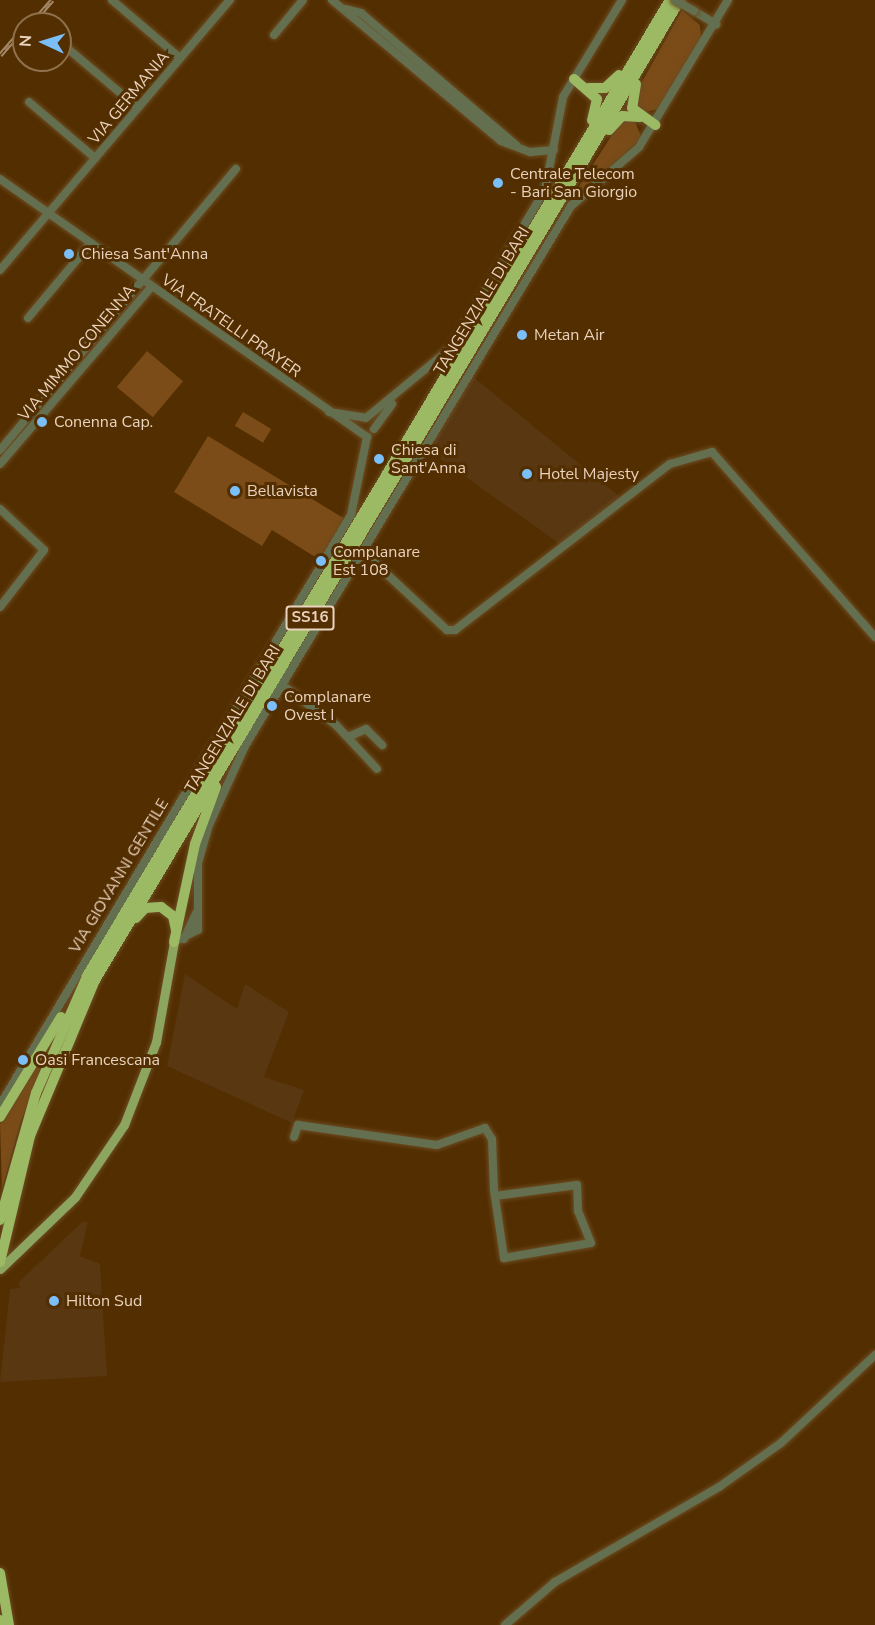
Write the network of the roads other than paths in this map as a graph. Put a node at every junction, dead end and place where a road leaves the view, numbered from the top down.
1 (112, 0) edge
2 (230, 0) edge
3 (303, 0) edge
4 (332, 0) edge
5 (622, 0) edge
6 (670, 0) edge
7 (678, 0) edge
8 (728, 0) edge
9 (666, 15) junction
10 (716, 24) junction
11 (274, 35) dead end
12 (72, 52) edge
13 (180, 58) junction
14 (574, 79) junction
15 (589, 88) junction
16 (29, 102) dead end
17 (138, 108) junction
18 (640, 117) junction
19 (655, 125) junction
20 (554, 150) junction
21 (95, 158) junction
22 (236, 169) dead end
23 (0, 179) edge
24 (568, 179) junction
25 (49, 213) junction
26 (91, 243) junction
27 (0, 270) edge
28 (143, 281) junction
29 (151, 287) junction
30 (28, 318) dead end
31 (61, 378) junction
32 (68, 384) junction
33 (54, 386) junction
34 (61, 392) junction
35 (398, 396) junction
36 (329, 412) junction
37 (363, 419) junction
38 (374, 429) junction
39 (358, 433) junction
40 (367, 437) junction
41 (0, 450) edge
42 (0, 464) edge
43 (0, 510) edge
44 (362, 551) junction
45 (0, 607) edge
46 (875, 637) edge
47 (282, 685) junction
48 (348, 737) junction
49 (382, 745) dead end
50 (229, 755) junction
51 (377, 769) dead end
52 (179, 940) junction
53 (109, 954) junction
54 (87, 976) junction
55 (2, 1096) edge
56 (0, 1105) edge
57 (0, 1117) edge
58 (294, 1137) dead end
59 (495, 1196) junction
60 (0, 1220) edge
61 (2, 1265) edge
62 (875, 1355) edge
63 (0, 1573) edge
64 (0, 1620) edge
65 (1, 1625) edge
66 (9, 1625) edge
67 (505, 1625) edge

1 - 13 street
2 - 13 street, VIA GERMANIA
3 - 11 street
4 - 20 street
5 - 14 street
6 - 9 highway, TANGENZIALE DI BARI / SS16
7 - 9 highway, TANGENZIALE DI BARI / SS16
7 - 10 street, bridge
8 - 10 street
9 - 15 highway
9 - 18 highway
9 - 24 highway, TANGENZIALE DI BARI / SS16
10 - 19 street
12 - 17 street
13 - 17 street, VIA GERMANIA
14 - 15 highway
14 - 20 street
15 - 24 highway
16 - 21 street
17 - 21 street, VIA GERMANIA
18 - 19 highway
18 - 24 highway
19 - 44 street
20 - 35 street
21 - 25 street, VIA GERMANIA
22 - 28 street, VIA MIMMO CONENNA
23 - 25 street, VIA FRATELLI PRAYER
24 - 50 highway, TANGENZIALE DI BARI / SS16
24 - 54 highway, TANGENZIALE DI BARI / SS16
25 - 26 street, VIA FRATELLI PRAYER
25 - 27 street, VIA GERMANIA
26 - 28 street, VIA FRATELLI PRAYER
26 - 30 street
28 - 29 street, VIA FRATELLI PRAYER
28 - 31 street, VIA MIMMO CONENNA
29 - 32 street, VIA MIMMO CONENNA
29 - 36 street, VIA FRATELLI PRAYER
31 - 32 street
31 - 33 street, VIA MIMMO CONENNA
32 - 34 street, VIA MIMMO CONENNA
33 - 34 street
33 - 41 street, VIA MIMMO CONENNA
34 - 42 street, VIA MIMMO CONENNA
35 - 37 street
35 - 38 street
36 - 37 street
36 - 39 street, VIA FRATELLI PRAYER
37 - 38 street
37 - 39 street
38 - 40 street
39 - 40 street, VIA FRATELLI PRAYER
40 - 55 street, VIA GIOVANNI GENTILE
43 - 45 street
44 - 46 street
44 - 47 street
47 - 48 street
47 - 52 street
48 - 49 street
48 - 51 street
50 - 52 highway, SS16
50 - 53 highway, TANGENZIALE DI BARI / SS16
52 - 53 highway
52 - 61 main road
53 - 61 highway, TANGENZIALE DI BARI / SS16
54 - 57 highway
54 - 60 highway, TANGENZIALE DI BARI / SS16
55 - 56 street, VIA GIOVANNI GENTILE
58 - 59 street
59 - 59 street
62 - 67 street
63 - 66 highway
64 - 65 highway

